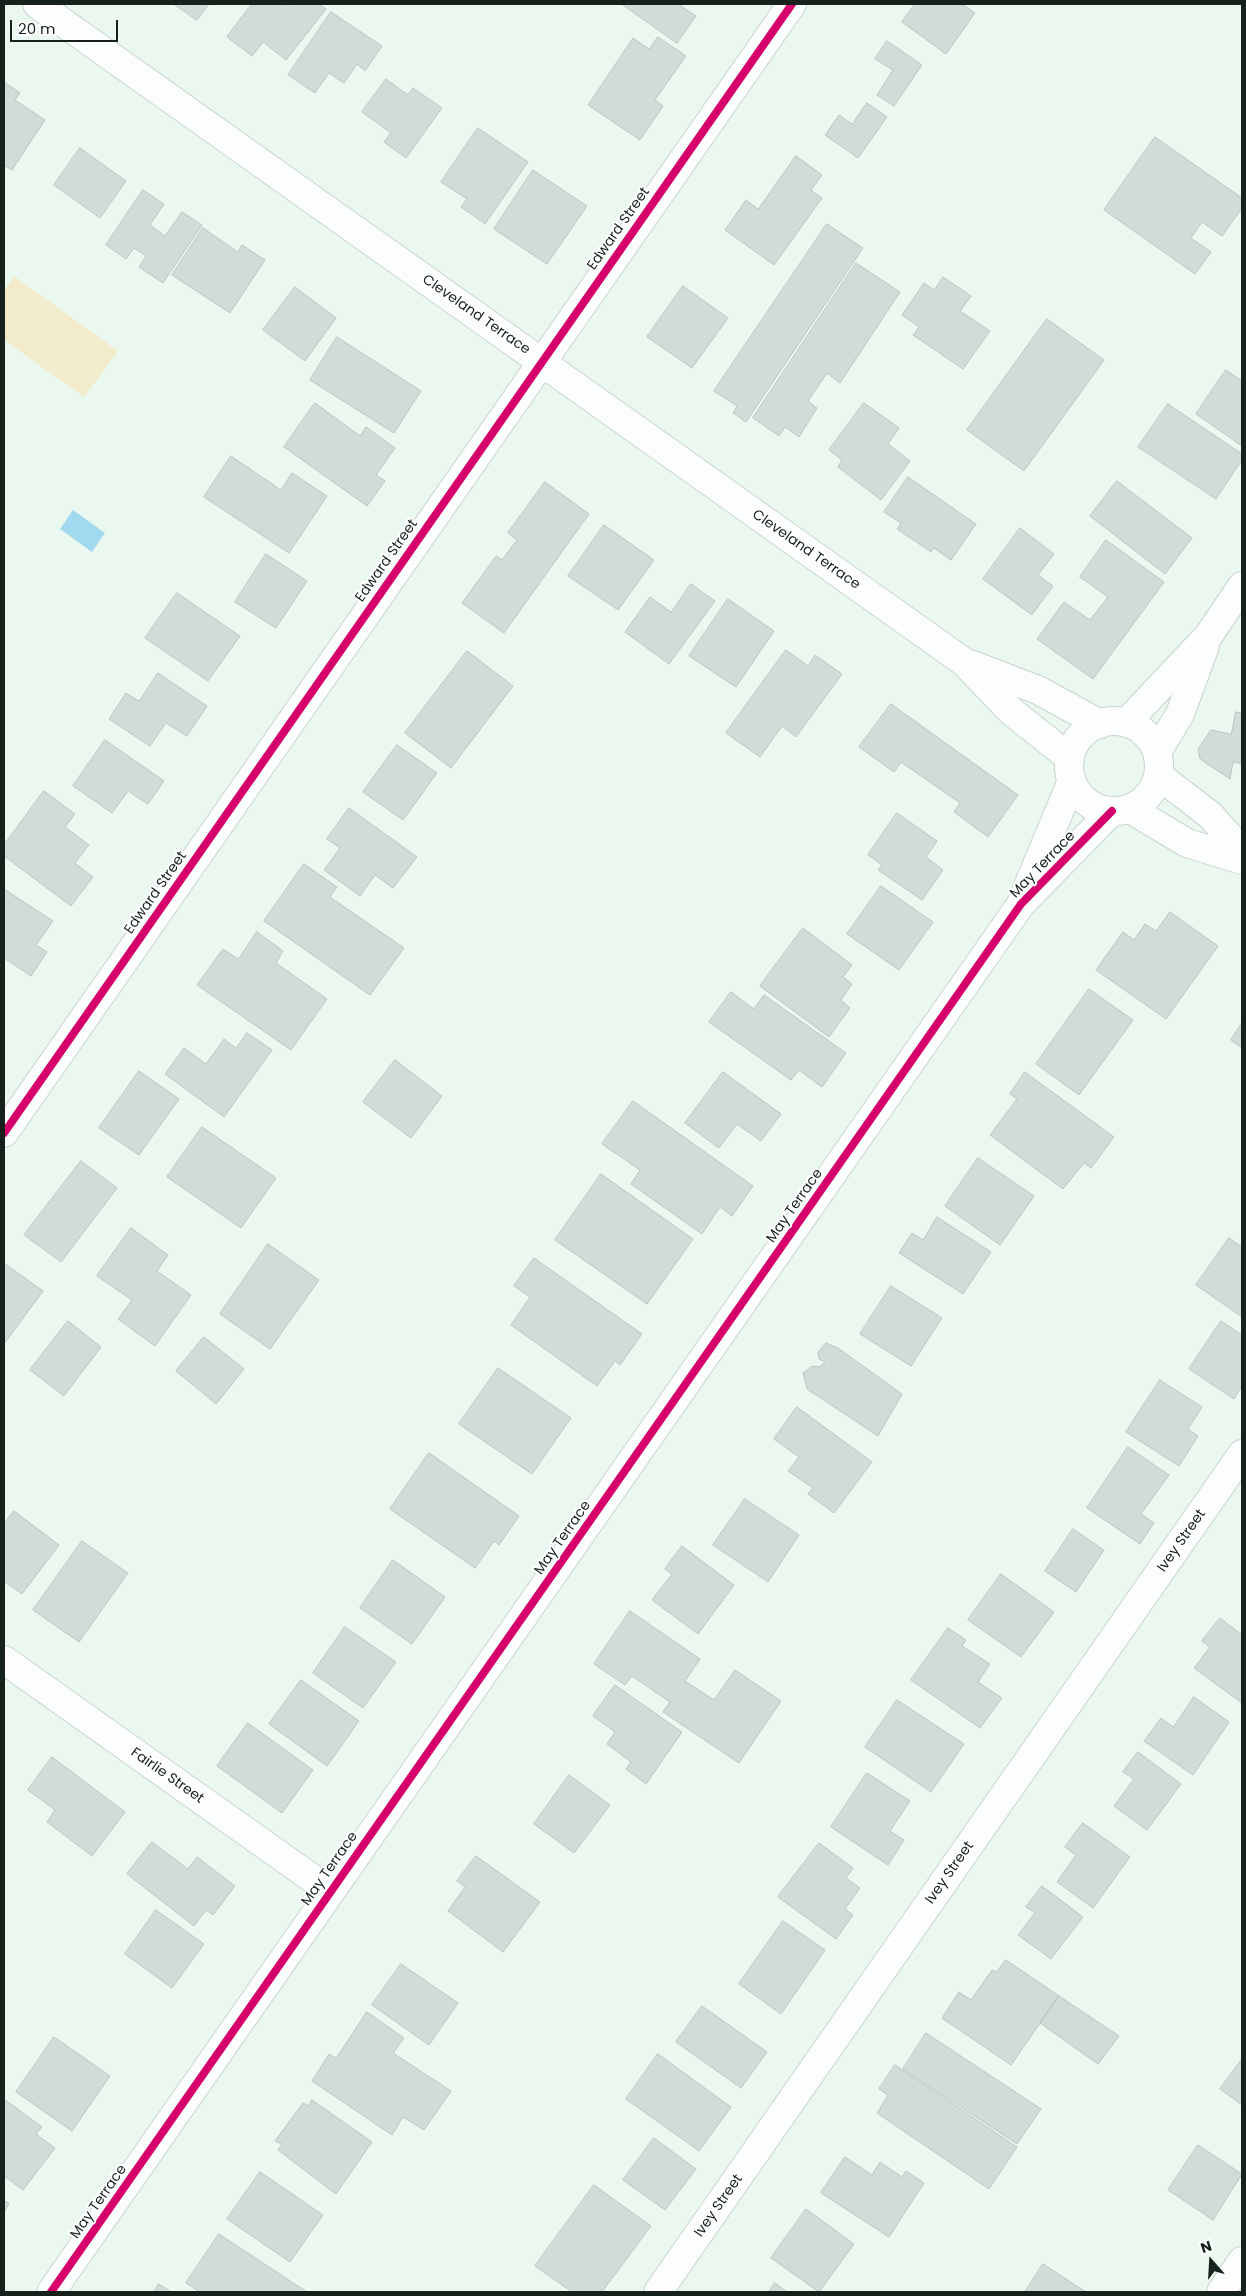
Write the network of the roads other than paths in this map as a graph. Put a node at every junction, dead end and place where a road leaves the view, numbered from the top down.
1 (37, 4) edge
2 (792, 4) edge
3 (542, 362) junction
4 (1242, 586) edge
5 (1209, 635) junction
6 (964, 662) junction
7 (1113, 723) junction
8 (1158, 764) junction
9 (1071, 770) junction
10 (1121, 810) junction
11 (1242, 851) edge
12 (1242, 860) edge
13 (1021, 904) junction
14 (4, 1133) edge
15 (1242, 1454) edge
16 (4, 1660) edge
17 (330, 1891) junction
18 (1242, 2261) edge
19 (51, 2292) edge
20 (658, 2292) edge
21 (1221, 2292) edge

1 - 3 street, Cleveland Terrace
2 - 3 street, Edward Street
3 - 6 street, Cleveland Terrace
3 - 14 street, Edward Street
4 - 5 street
5 - 7 street
5 - 8 street
6 - 7 street, Cleveland Terrace
6 - 9 street, Cleveland Terrace
7 - 8 street
7 - 9 street
8 - 10 street
8 - 11 street
9 - 10 street
9 - 13 street, May Terrace
10 - 12 street
10 - 13 street, May Terrace
13 - 17 street, May Terrace
15 - 20 street, Ivey Street
16 - 17 street, Fairlie Street
17 - 19 street, May Terrace
18 - 21 street

